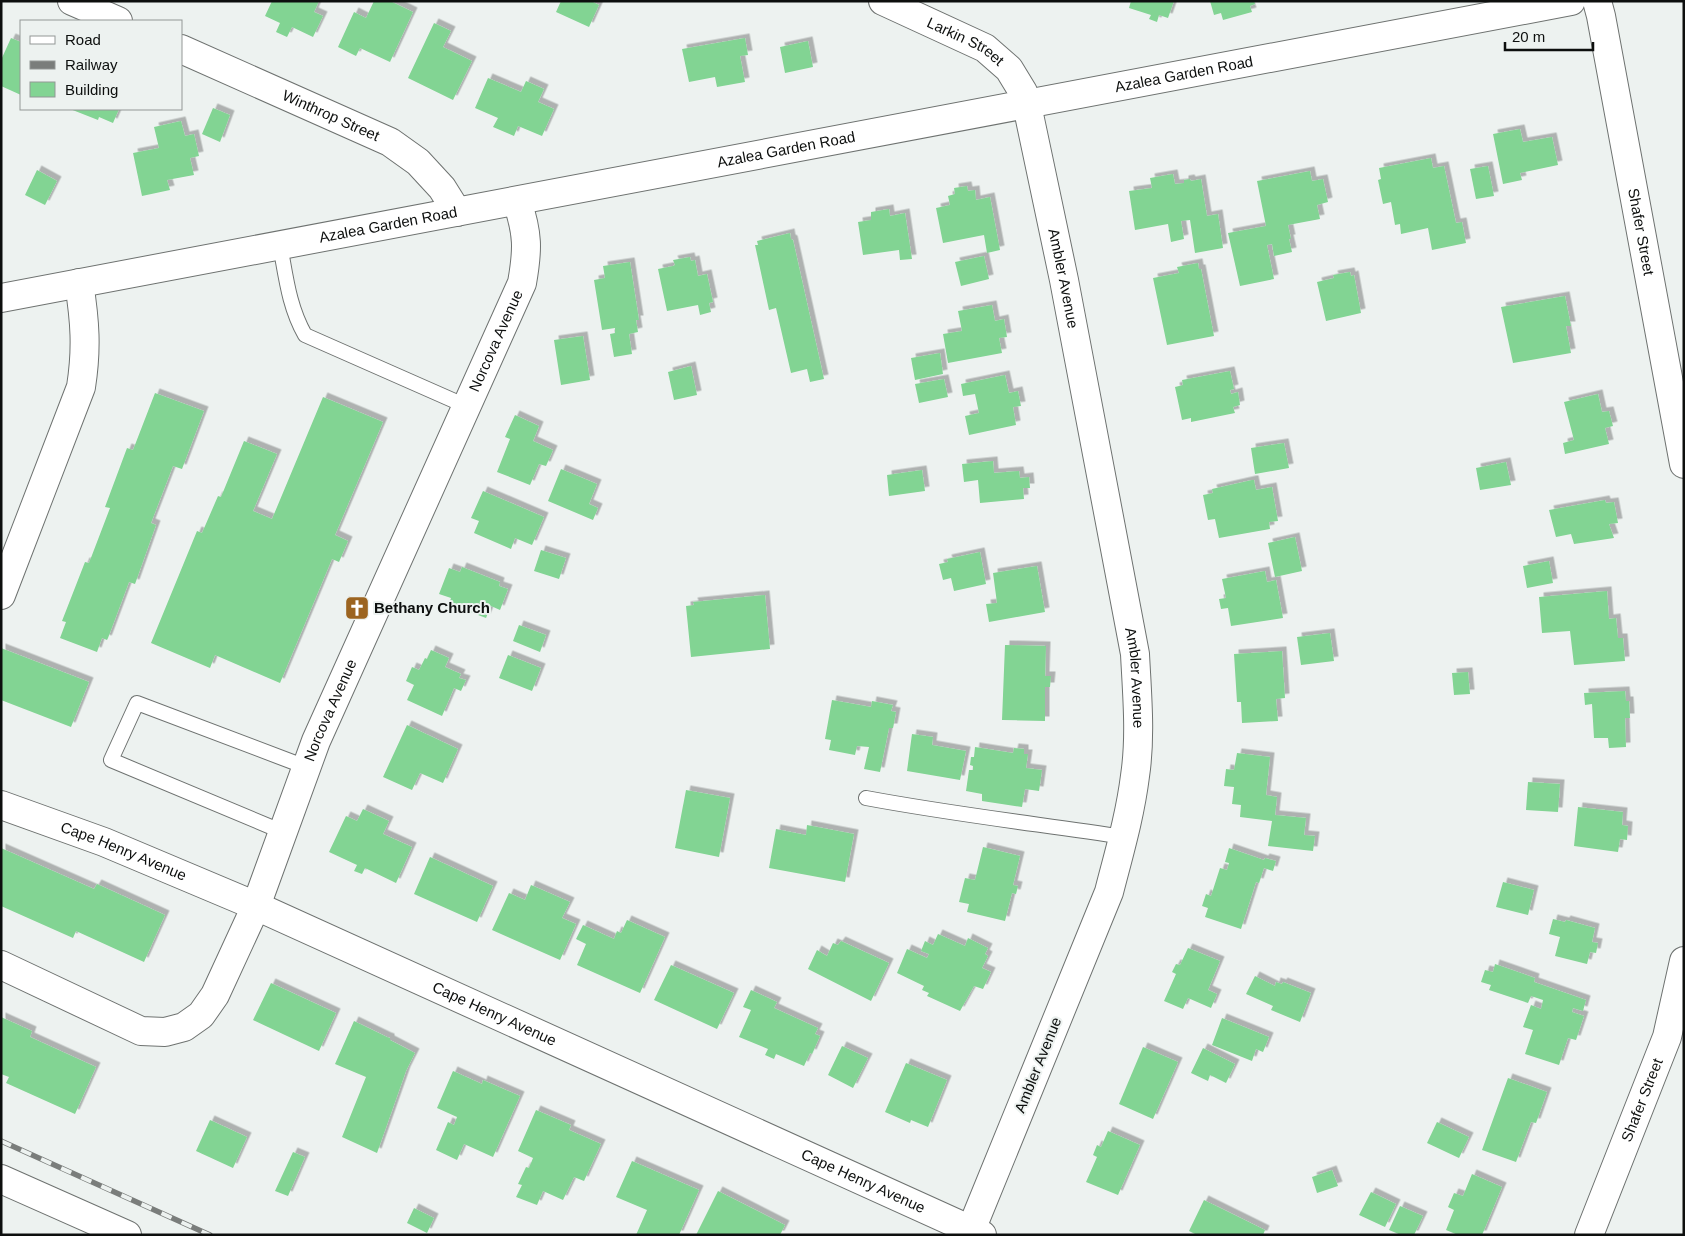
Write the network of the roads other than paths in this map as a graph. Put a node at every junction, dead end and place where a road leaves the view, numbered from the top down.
1 (72, 1) edge
2 (883, 1) edge
3 (1571, 1) edge
4 (1597, 1) edge
5 (116, 20) edge
6 (182, 49) edge
7 (1027, 105) junction
8 (517, 201) junction
9 (457, 212) junction
10 (280, 246) junction
11 (79, 283) junction
12 (1, 298) edge
13 (466, 406) junction
14 (1684, 464) edge
15 (1, 595) edge
16 (306, 767) junction
17 (866, 798) dead end
18 (1, 805) edge
19 (282, 832) junction
20 (1124, 837) junction
21 (256, 906) junction
22 (1684, 960) edge
23 (1, 966) edge
24 (1, 1179) edge
25 (112, 1232) edge
26 (977, 1232) edge
27 (1589, 1235) edge

1 - 5 street
2 - 7 street, Larkin Street
3 - 7 street, Azalea Garden Road
4 - 14 street, Shafer Street
6 - 9 street, Winthrop Street
7 - 8 street, Azalea Garden Road
7 - 20 street, Ambler Avenue
8 - 9 street, Azalea Garden Road
8 - 13 street, Norcova Avenue
9 - 10 street, Azalea Garden Road
10 - 11 street, Azalea Garden Road
10 - 13 lane
11 - 12 street, Azalea Garden Road
11 - 15 street
13 - 16 street, Norcova Avenue
16 - 19 street, Norcova Avenue
16 - 19 lane
17 - 20 lane
18 - 21 street, Cape Henry Avenue
19 - 21 street, Norcova Avenue
20 - 26 street, Ambler Avenue
21 - 23 street, Norcova Avenue
21 - 26 street, Cape Henry Avenue
22 - 27 street, Shafer Street
24 - 25 street

